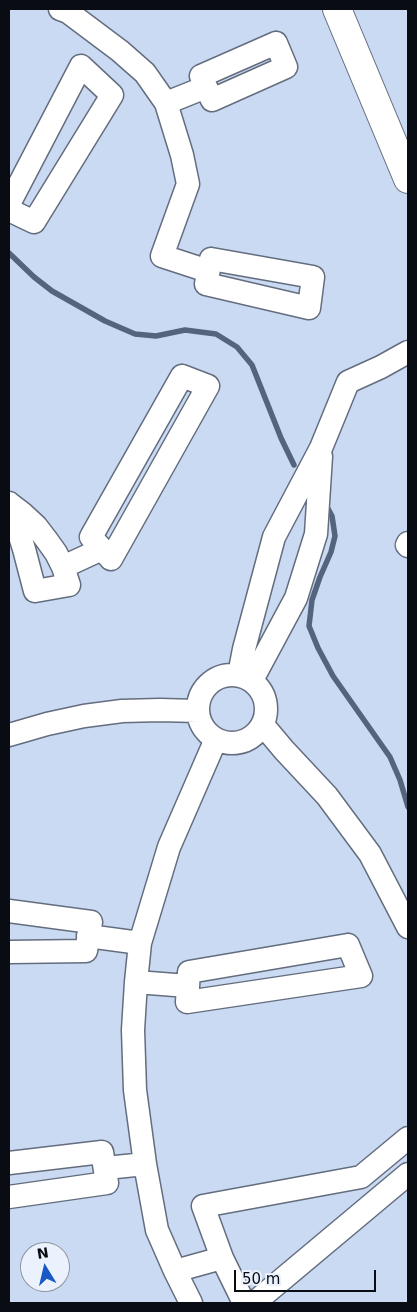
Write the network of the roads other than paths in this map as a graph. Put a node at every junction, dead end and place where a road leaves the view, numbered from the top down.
1 (60, 9) edge
2 (337, 9) edge
3 (120, 50) junction
4 (96, 80) junction
5 (206, 87) dead end
6 (166, 103) junction
7 (408, 179) edge
8 (9, 204) edge
9 (9, 210) edge
10 (208, 271) dead end
11 (408, 352) edge
12 (321, 448) junction
13 (9, 504) edge
14 (102, 549) junction
15 (63, 567) junction
16 (246, 678) junction
17 (198, 710) junction
18 (263, 725) junction
19 (9, 735) edge
20 (216, 739) junction
21 (9, 911) edge
22 (408, 928) edge
23 (88, 936) junction
24 (140, 942) junction
25 (9, 952) edge
26 (136, 982) junction
27 (188, 986) junction
28 (408, 1138) edge
29 (9, 1164) edge
30 (145, 1164) junction
31 (106, 1168) junction
32 (408, 1174) edge
33 (9, 1197) edge
34 (222, 1258) junction
35 (175, 1272) junction
36 (191, 1303) edge
37 (244, 1303) edge
38 (254, 1303) edge

1 - 3 street
2 - 7 main road
3 - 4 street
3 - 6 street
4 - 8 street
4 - 9 street
5 - 6 street
6 - 10 street
11 - 12 street
12 - 16 street
12 - 16 street
13 - 15 street
13 - 15 street
14 - 14 street
14 - 15 street
16 - 17 street
16 - 18 street
17 - 19 street
17 - 20 street
18 - 20 street
18 - 22 street
20 - 24 street
21 - 23 street
23 - 24 street
23 - 25 street
24 - 26 street
26 - 27 street
26 - 30 street
27 - 27 street
28 - 34 street
29 - 31 street
30 - 31 street
30 - 35 street
31 - 33 street
32 - 38 street
34 - 35 street
34 - 37 street
35 - 36 street

